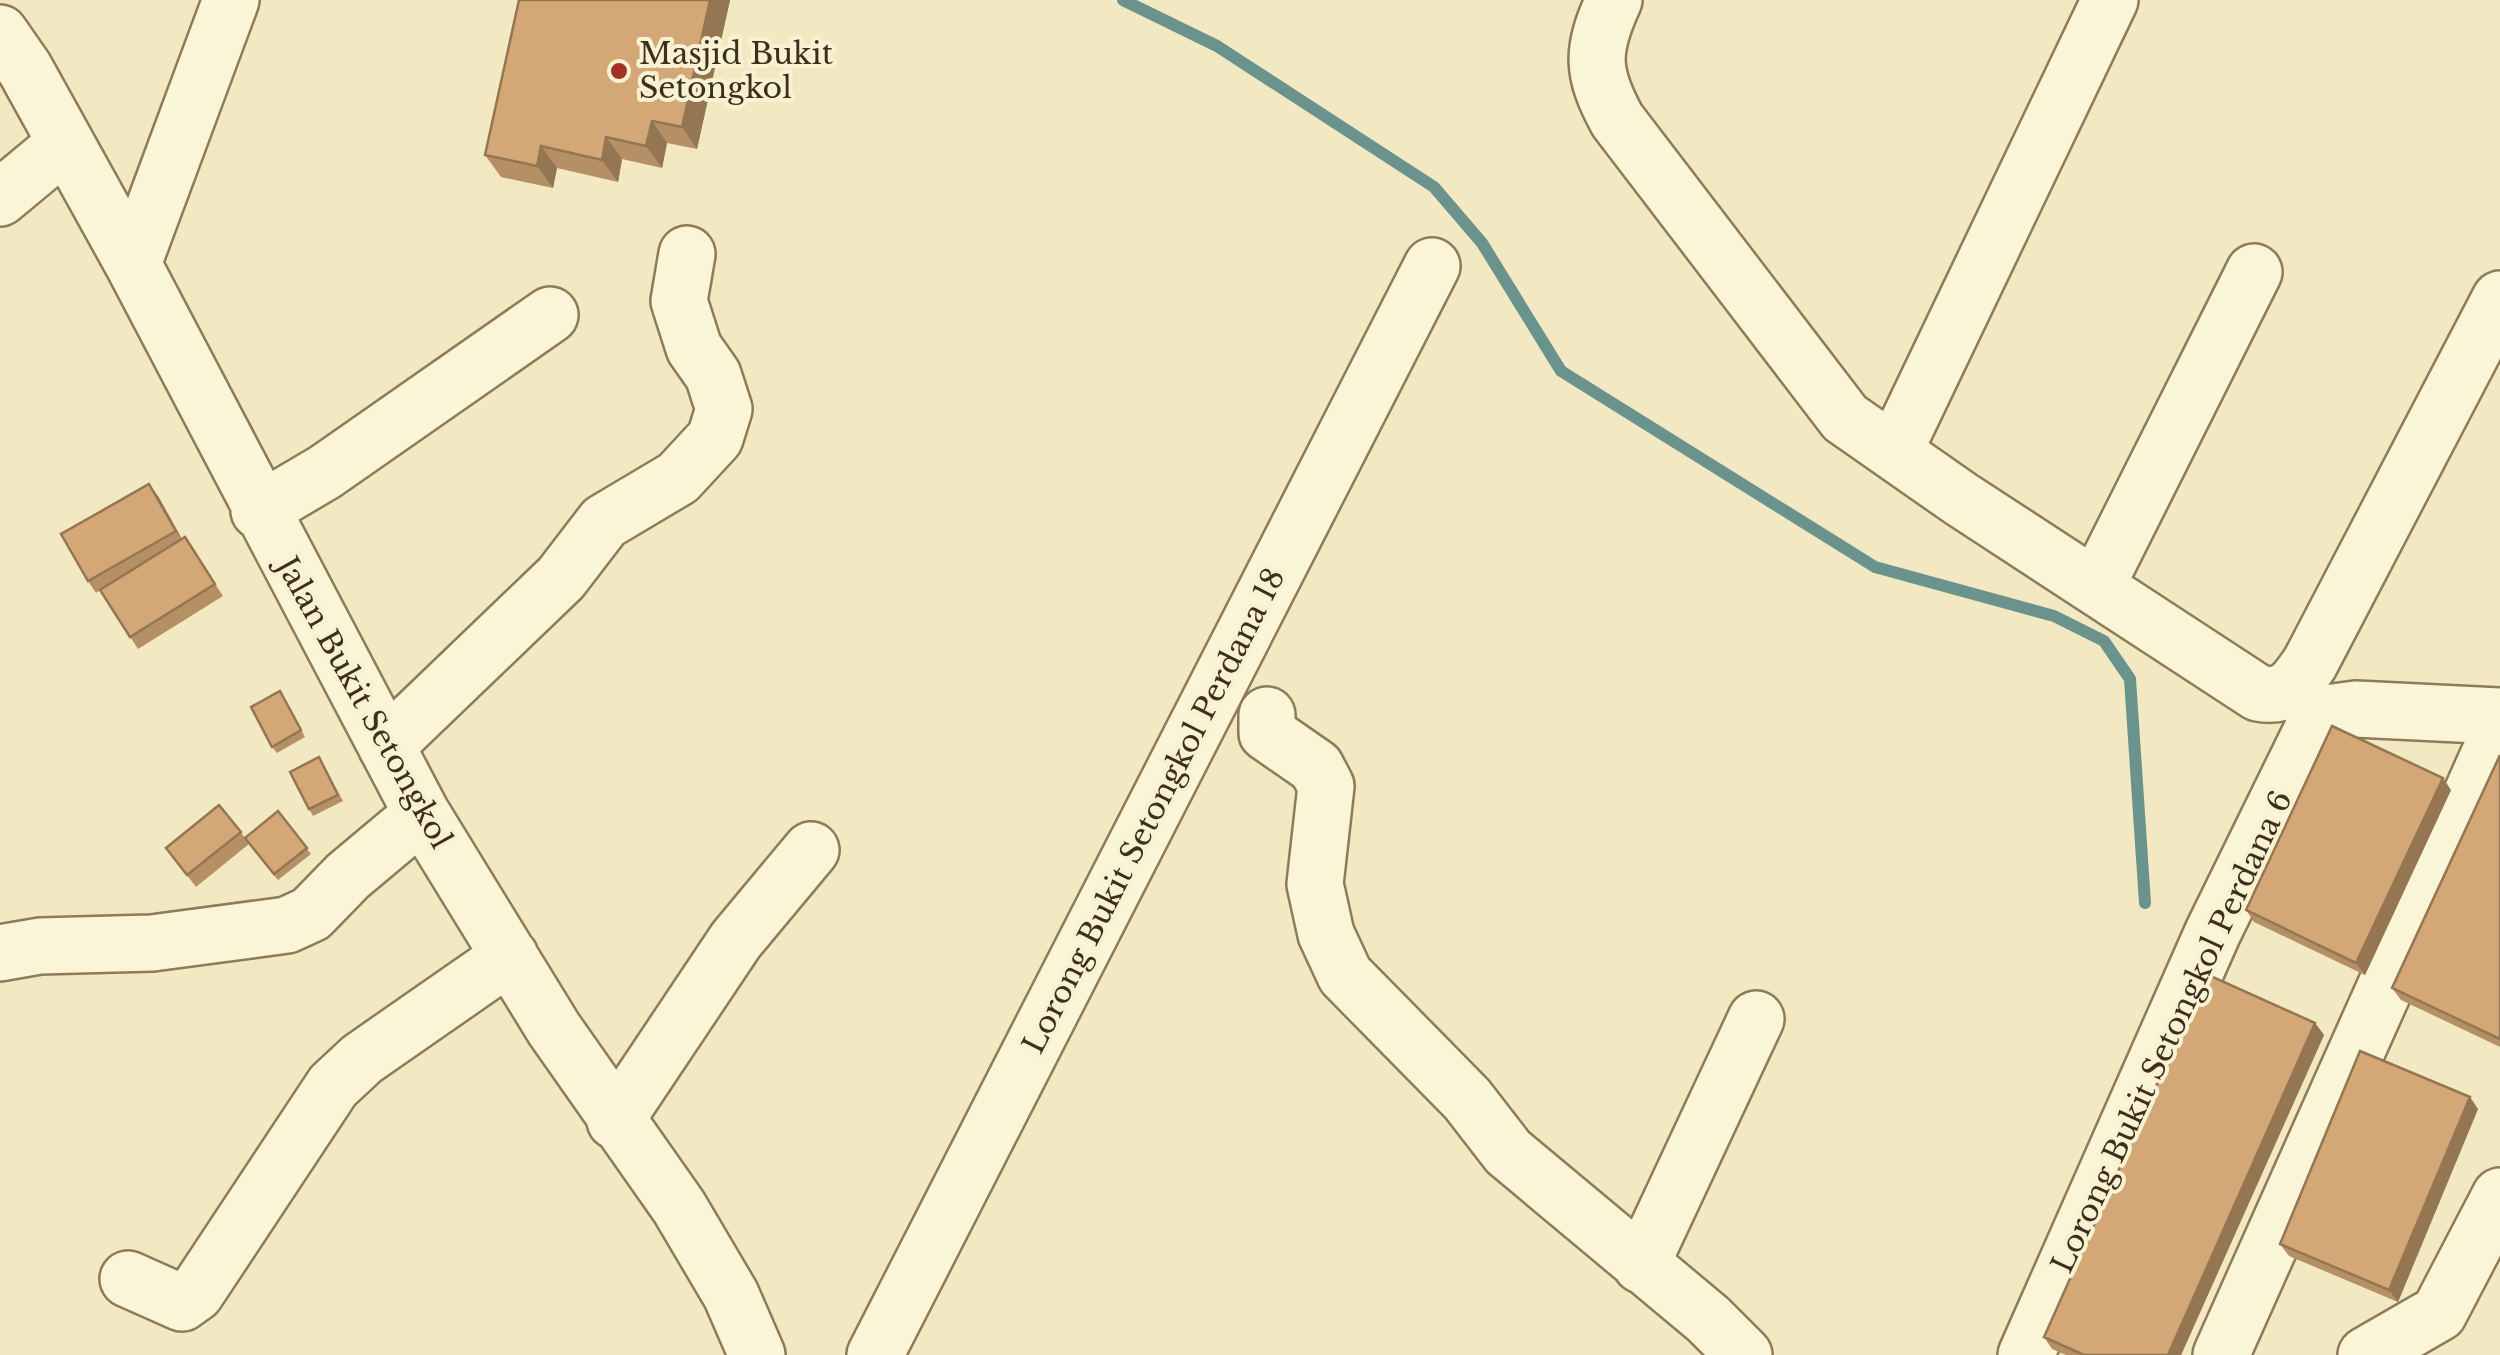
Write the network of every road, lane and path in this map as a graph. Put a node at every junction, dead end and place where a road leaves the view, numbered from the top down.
1 (231, 0) edge
2 (1614, 0) edge
3 (2110, 0) edge
4 (0, 33) edge
5 (65, 144) junction
6 (0, 198) edge
7 (687, 254) dead end
8 (133, 264) junction
9 (1432, 266) dead end
10 (2254, 272) dead end
11 (2500, 299) edge
12 (550, 315) dead end
13 (1894, 452) junction
14 (260, 510) junction
15 (2096, 587) junction
16 (2318, 688) junction
17 (1267, 715) dead end
18 (2500, 716) edge
19 (2500, 730) edge
20 (386, 746) junction
21 (422, 814) junction
22 (811, 850) dead end
23 (3, 947) edge
24 (510, 956) junction
25 (1756, 1019) dead end
26 (615, 1121) junction
27 (2500, 1196) edge
28 (1641, 1265) junction
29 (128, 1279) dead end
30 (757, 1355) edge
31 (875, 1355) edge
32 (1744, 1355) edge
33 (2026, 1355) edge
34 (2221, 1355) edge
35 (2366, 1355) edge

1 - 8 street
2 - 13 street
3 - 13 street
4 - 5 street, Jalan Bukit Setongkol
5 - 6 street
5 - 8 street, Jalan Bukit Setongkol
7 - 20 street
8 - 14 street, Jalan Bukit Setongkol
9 - 31 street, Lorong Bukit Setongkol Perdana 18
10 - 15 street
11 - 16 street, Lorong Bukit Setongkol Perdana 6
12 - 14 street
13 - 15 street
14 - 20 street, Jalan Bukit Setongkol
15 - 16 street
16 - 18 street
16 - 33 street, Lorong Bukit Setongkol Perdana 6
17 - 28 street
19 - 34 street
20 - 21 street, Jalan Bukit Setongkol
21 - 23 street
21 - 24 street, Jalan Bukit Setongkol
22 - 26 street
24 - 26 street, Jalan Bukit Setongkol
24 - 29 street
25 - 28 street
26 - 30 street, Jalan Bukit Setongkol
27 - 35 street
28 - 32 street

